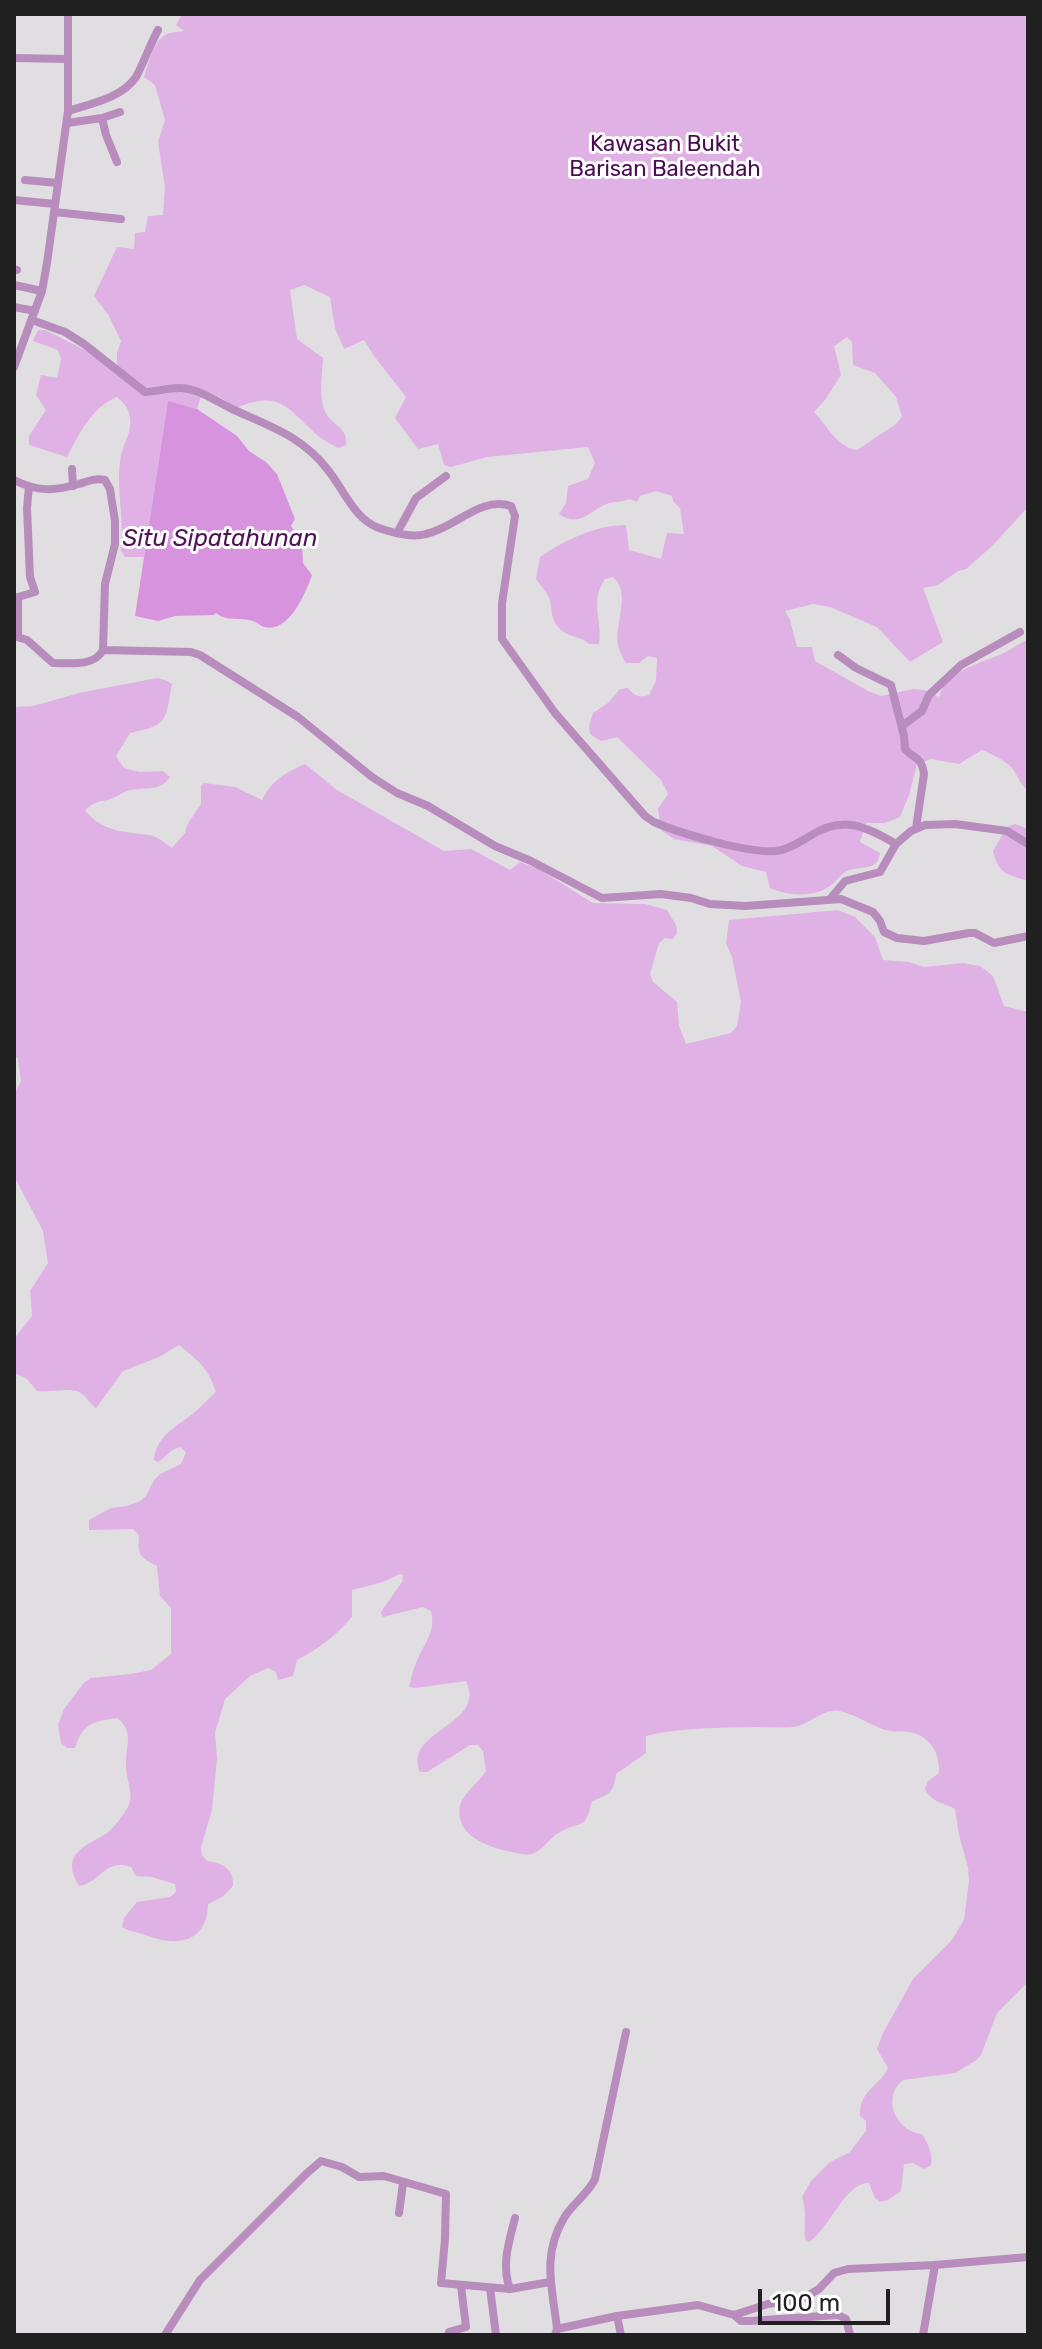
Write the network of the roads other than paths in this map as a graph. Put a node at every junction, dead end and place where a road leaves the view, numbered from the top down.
1 (68, 14) edge
2 (158, 30) dead end
3 (14, 58) edge
4 (68, 59) junction
5 (68, 111) junction
6 (120, 112) dead end
7 (102, 118) junction
8 (67, 123) junction
9 (117, 162) dead end
10 (25, 180) dead end
11 (58, 183) junction
12 (14, 200) edge
13 (54, 208) junction
14 (121, 219) dead end
15 (14, 285) edge
16 (42, 291) junction
17 (14, 307) edge
18 (34, 316) junction
19 (14, 367) edge
20 (72, 469) dead end
21 (446, 476) dead end
22 (14, 480) edge
23 (29, 486) junction
24 (73, 486) junction
25 (397, 533) junction
26 (1020, 632) dead end
27 (16, 636) edge
28 (103, 650) junction
29 (838, 655) dead end
30 (902, 726) junction
31 (916, 828) junction
32 (896, 844) junction
33 (1028, 844) edge
34 (830, 899) junction
35 (1028, 936) edge
36 (626, 2032) dead end
37 (403, 2183) junction
38 (399, 2213) dead end
39 (515, 2218) dead end
40 (1028, 2257) edge
41 (935, 2265) junction
42 (550, 2282) junction
43 (461, 2286) junction
44 (490, 2288) junction
45 (510, 2289) junction
46 (734, 2315) junction
47 (617, 2316) junction
48 (556, 2332) edge
49 (165, 2335) edge
50 (448, 2335) edge
51 (496, 2335) edge
52 (621, 2335) edge
53 (850, 2335) edge
54 (923, 2335) edge

1 - 4 street
2 - 5 street
3 - 4 street
4 - 5 street
5 - 8 street
6 - 7 street
7 - 8 street
7 - 9 street
8 - 11 street
10 - 11 street
11 - 13 street
12 - 13 street
13 - 14 street
13 - 16 street
15 - 16 street
16 - 18 street
17 - 18 street
18 - 19 street
18 - 25 street
20 - 24 street
21 - 25 street
22 - 23 street
23 - 24 street
23 - 27 street
24 - 28 street
25 - 32 street
26 - 30 street
27 - 28 street
28 - 34 street
29 - 30 street
30 - 31 street
31 - 32 street
31 - 33 street
32 - 34 street
34 - 35 street
36 - 42 street
37 - 38 street
37 - 43 street
37 - 49 street
39 - 45 street
40 - 41 street
41 - 46 street
41 - 54 street
42 - 45 street
42 - 48 street
43 - 44 street
43 - 50 street
44 - 45 street
44 - 51 street
46 - 47 street
46 - 53 street
47 - 48 street
47 - 52 street

